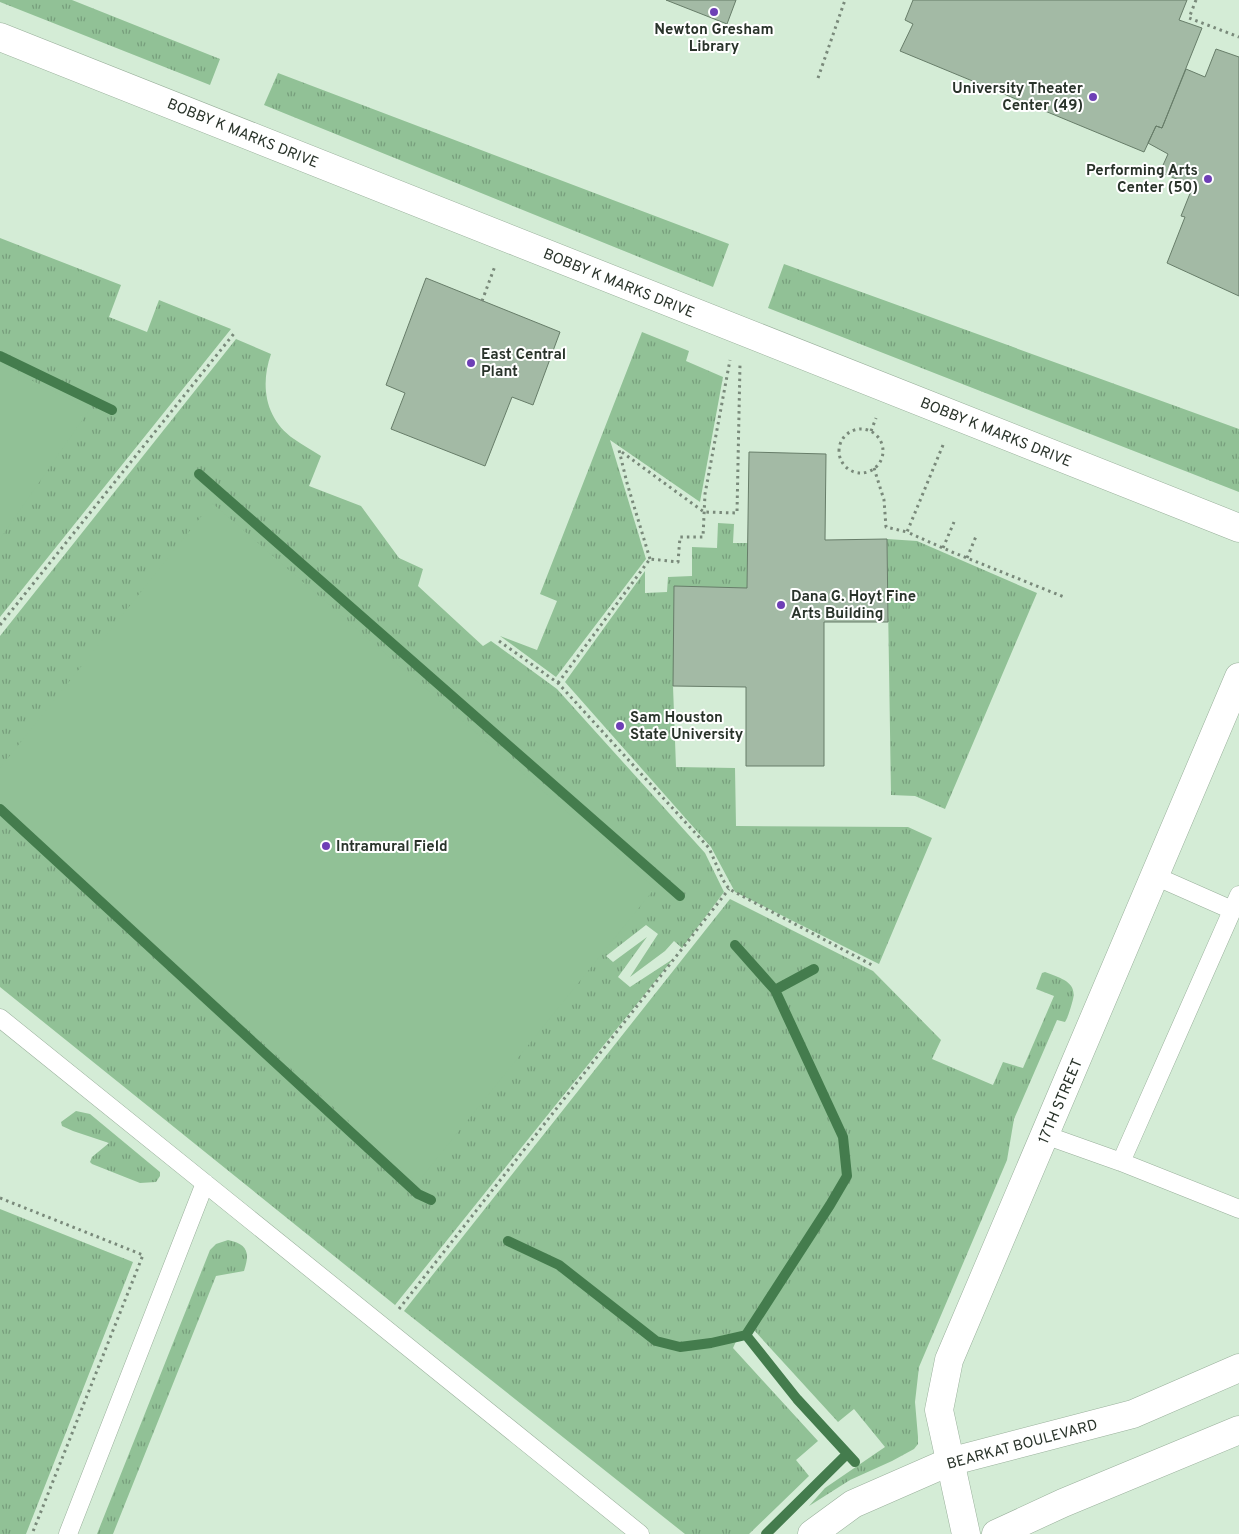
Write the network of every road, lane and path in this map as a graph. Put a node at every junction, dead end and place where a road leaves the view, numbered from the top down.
1 (845, 0) edge
2 (1196, 0) edge
3 (0, 37) edge
4 (1239, 37) edge
5 (818, 78) dead end
6 (496, 265) dead end
7 (482, 301) dead end
8 (236, 331) dead end
9 (730, 360) dead end
10 (740, 364) dead end
11 (876, 418) dead end
12 (871, 431) junction
13 (943, 444) dead end
14 (874, 468) junction
15 (704, 512) junction
16 (954, 522) dead end
17 (1239, 528) edge
18 (907, 532) junction
19 (977, 534) dead end
20 (943, 548) junction
21 (966, 558) junction
22 (650, 559) junction
23 (1064, 597) dead end
24 (0, 625) edge
25 (499, 642) dead end
26 (1239, 677) edge
27 (558, 683) junction
28 (1155, 876) junction
29 (729, 889) junction
30 (1235, 902) edge
31 (872, 965) dead end
32 (0, 1018) edge
33 (1045, 1135) junction
34 (1121, 1162) junction
35 (205, 1183) junction
36 (0, 1198) edge
37 (1239, 1209) edge
38 (384, 1328) junction
39 (1239, 1368) edge
40 (1239, 1430) edge
41 (949, 1462) junction
42 (32, 1534) edge
43 (68, 1534) edge
44 (640, 1534) edge
45 (812, 1534) edge
46 (966, 1534) edge
47 (996, 1534) edge

1 - 5 path
2 - 4 path
3 - 17 street, BOBBY K MARKS DRIVE
6 - 7 path
8 - 24 path
9 - 15 path
10 - 15 path
11 - 12 path
12 - 14 path
12 - 14 path
13 - 18 path
14 - 18 path
15 - 22 path
15 - 22 path
16 - 20 path
18 - 20 path
19 - 21 path
20 - 21 path
21 - 23 path
22 - 27 path
25 - 27 path
26 - 28 street, 17TH STREET
27 - 29 path
28 - 30 lane
28 - 33 street, 17TH STREET
29 - 31 path
29 - 38 path
30 - 34 lane
32 - 35 lane
33 - 34 lane
33 - 41 street, 17TH STREET
34 - 37 lane
35 - 38 lane
35 - 43 lane
36 - 42 path
38 - 44 lane
39 - 41 street, BEARKAT BOULEVARD
40 - 47 street
41 - 45 street, BEARKAT BOULEVARD
41 - 46 street, 17TH STREET

